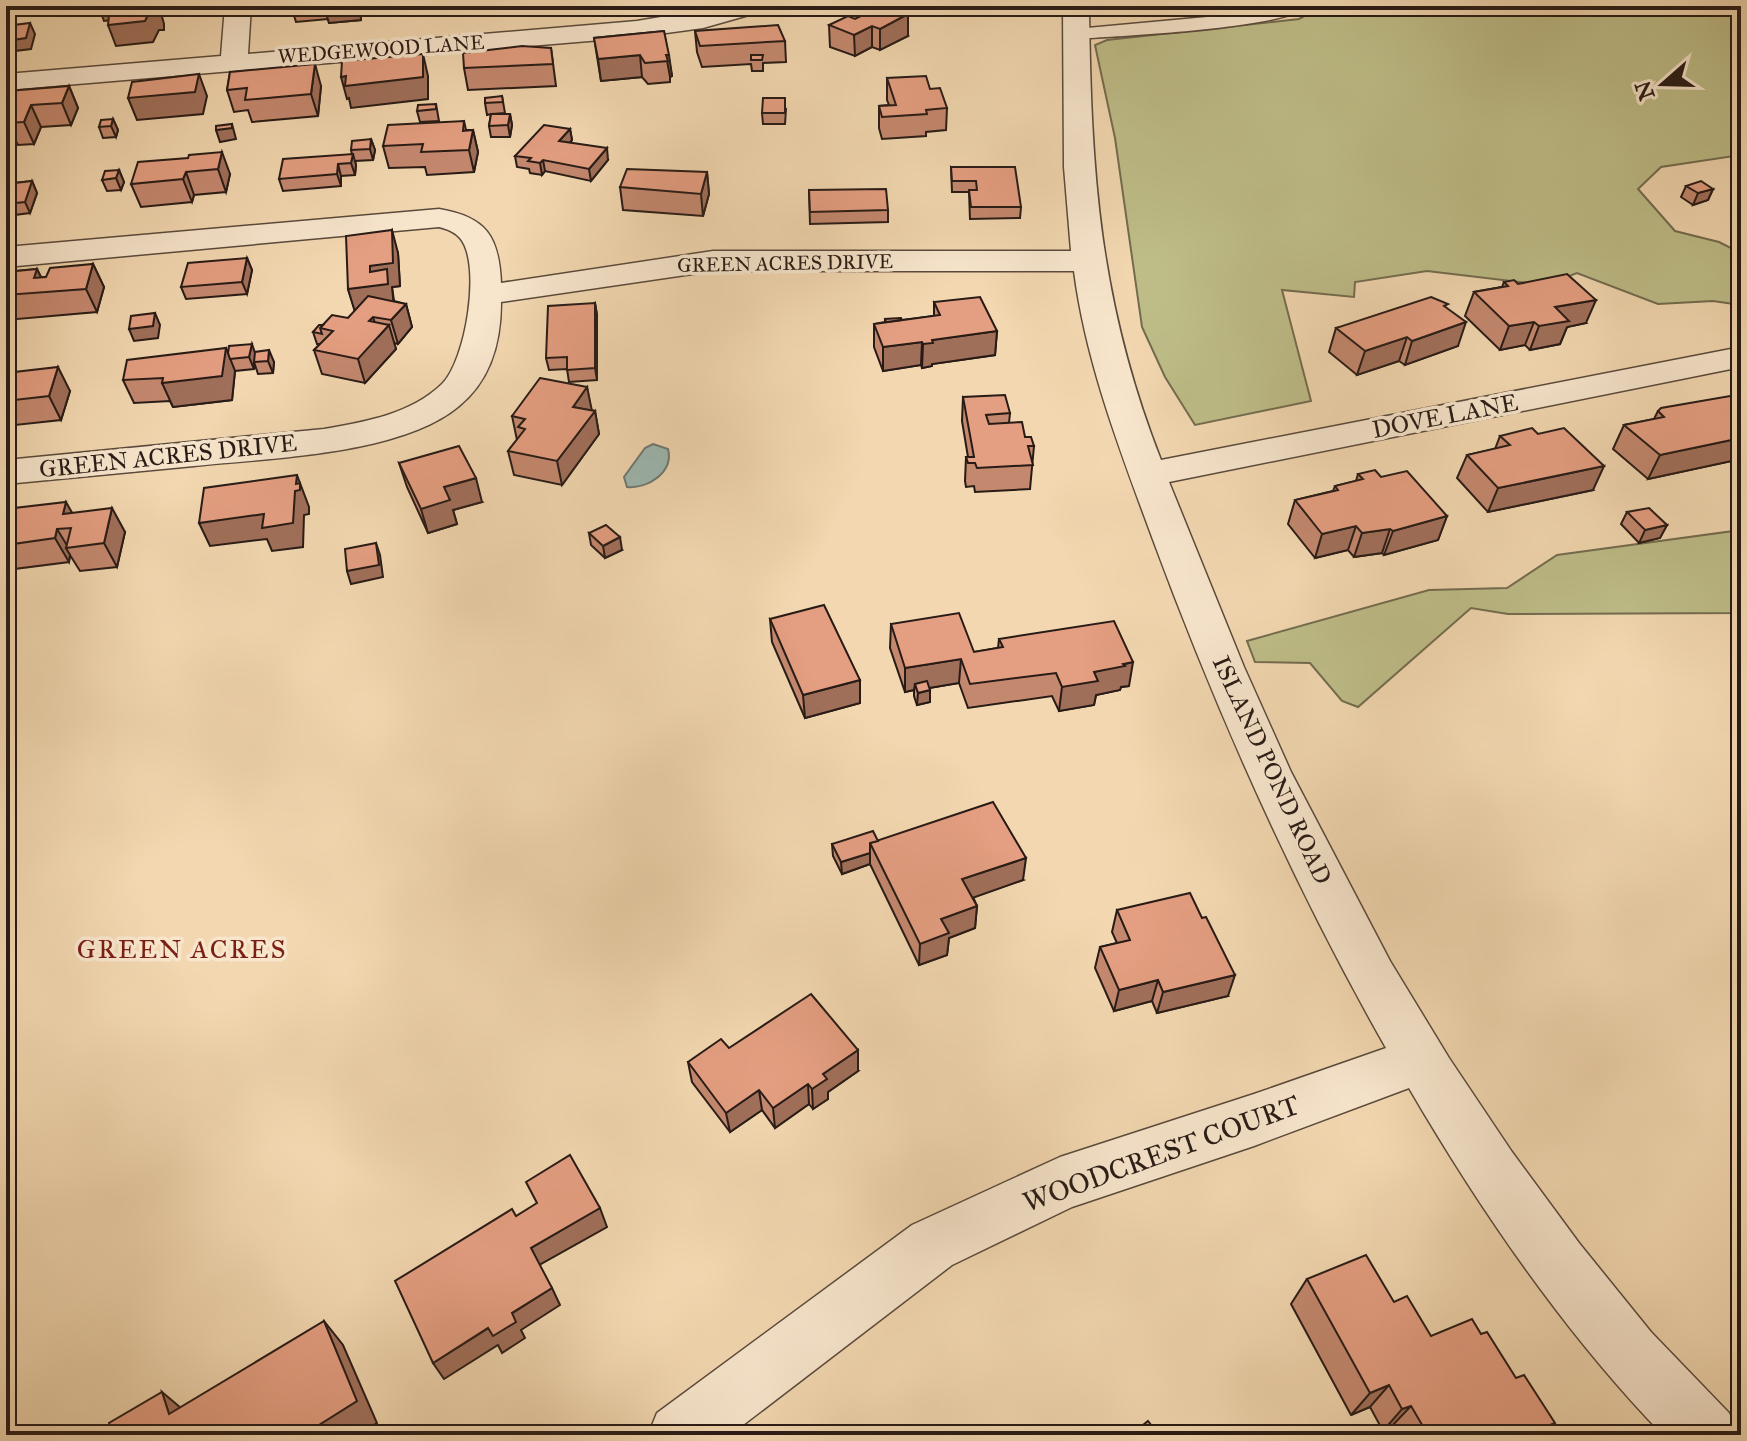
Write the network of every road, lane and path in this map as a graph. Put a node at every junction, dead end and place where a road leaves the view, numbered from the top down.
1 (238, 6) edge
2 (754, 6) edge
3 (1299, 6) edge
4 (1076, 20) edge
5 (234, 61) junction
6 (6, 82) edge
7 (6, 257) edge
8 (1088, 261) junction
9 (485, 295) junction
10 (1741, 357) edge
11 (6, 472) edge
12 (1148, 474) junction
13 (1419, 1060) junction
14 (679, 1435) edge
15 (1707, 1435) edge

1 - 5 street
2 - 5 street, WEDGEWOOD LANE
3 - 4 lane
4 - 8 street, ISLAND POND ROAD
5 - 6 street, WEDGEWOOD LANE
7 - 9 street, GREEN ACRES DRIVE
8 - 9 street, GREEN ACRES DRIVE
8 - 12 street, ISLAND POND ROAD
9 - 11 street, GREEN ACRES DRIVE
10 - 12 street, DOVE LANE
12 - 13 street, ISLAND POND ROAD
13 - 14 street, WOODCREST COURT
13 - 15 street, ISLAND POND ROAD

